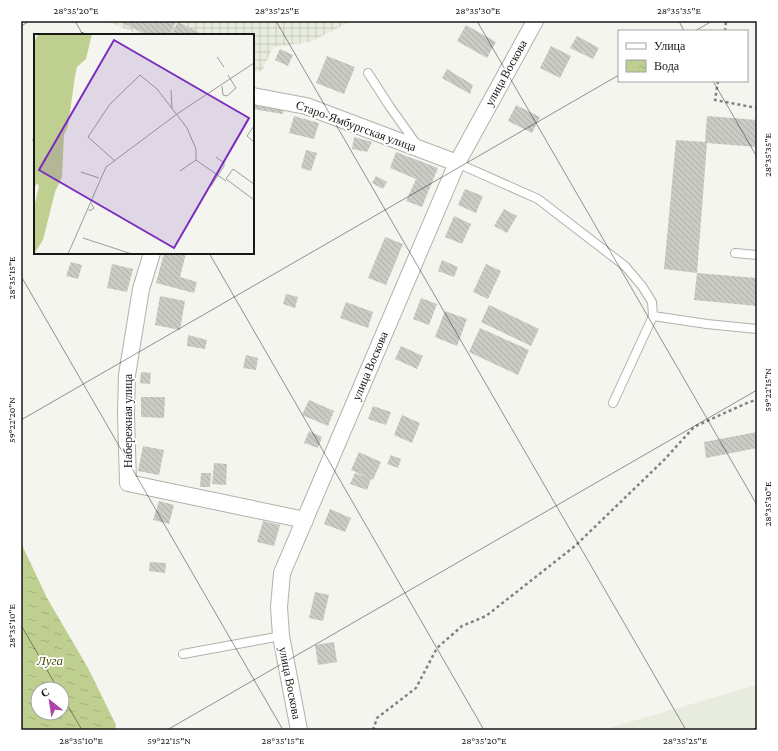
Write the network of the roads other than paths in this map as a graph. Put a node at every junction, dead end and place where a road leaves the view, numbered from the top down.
1 (535, 21) edge
2 (368, 73) dead end
3 (254, 96) edge
4 (420, 149) junction
5 (457, 163) junction
6 (152, 254) edge
7 (735, 254) dead end
8 (757, 255) edge
9 (653, 316) junction
10 (757, 329) edge
11 (613, 403) dead end
12 (305, 520) junction
13 (281, 636) junction
14 (184, 654) dead end
15 (299, 730) edge

1 - 5 street, улица Воскова
2 - 4 lane
3 - 4 street, Старо-Ямбургская улица
4 - 5 street, Старо-Ямбургская улица
5 - 9 lane
5 - 12 street, улица Воскова
6 - 12 street, Набережная улица
7 - 8 lane
9 - 10 lane
9 - 11 lane
12 - 13 street, улица Воскова
13 - 14 lane
13 - 15 street, улица Воскова

